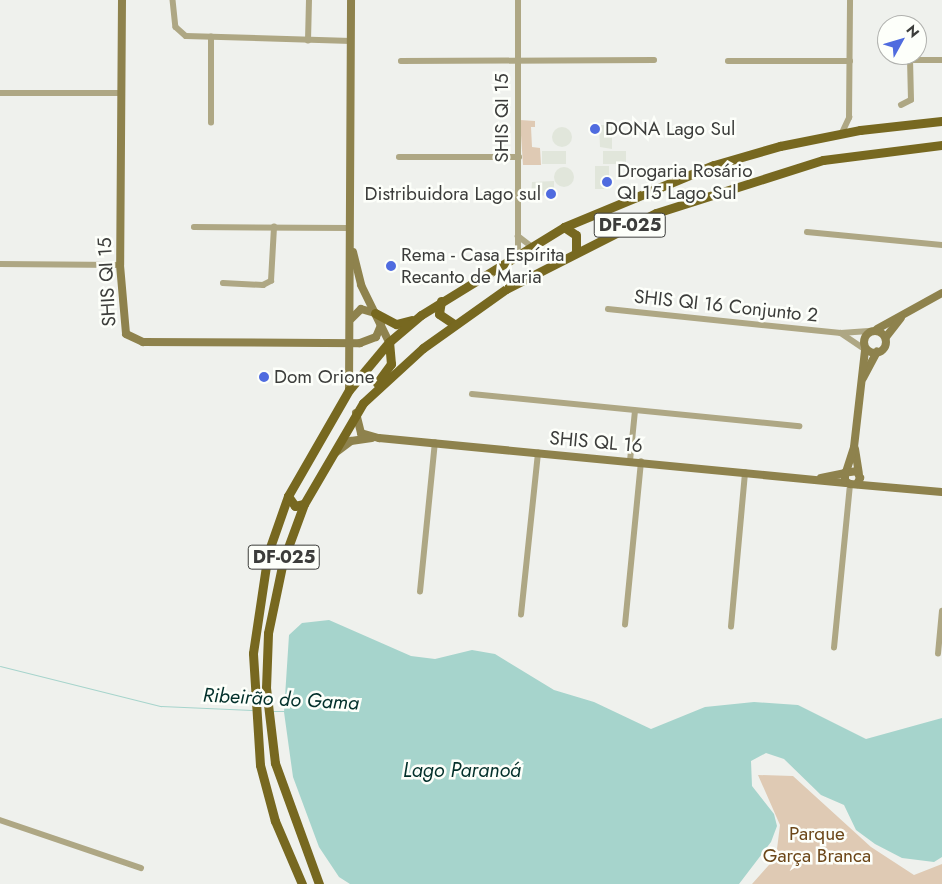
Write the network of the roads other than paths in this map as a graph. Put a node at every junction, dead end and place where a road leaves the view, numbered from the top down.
1 (122, 0) edge
2 (173, 0) edge
3 (307, 0) edge
4 (351, 0) edge
5 (518, 0) edge
6 (850, 0) edge
7 (211, 37) junction
8 (308, 41) junction
9 (351, 41) junction
10 (654, 60) dead end
11 (942, 60) edge
12 (401, 61) dead end
13 (517, 61) junction
14 (728, 61) dead end
15 (850, 61) junction
16 (0, 93) edge
17 (122, 93) junction
18 (901, 105) dead end
19 (849, 118) junction
20 (942, 121) edge
21 (211, 124) dead end
22 (860, 130) junction
23 (842, 133) junction
24 (942, 145) edge
25 (399, 157) dead end
26 (519, 157) junction
27 (564, 226) junction
28 (194, 227) dead end
29 (274, 227) junction
30 (349, 231) junction
31 (808, 232) dead end
32 (518, 236) junction
33 (530, 245) junction
34 (942, 245) edge
35 (518, 251) junction
36 (576, 251) junction
37 (0, 264) edge
38 (120, 265) junction
39 (223, 283) dead end
40 (942, 293) edge
41 (442, 300) junction
42 (608, 309) dead end
43 (905, 313) junction
44 (375, 314) junction
45 (421, 315) junction
46 (350, 321) junction
47 (454, 324) junction
48 (381, 325) junction
49 (875, 330) junction
50 (842, 332) junction
51 (886, 337) junction
52 (389, 342) junction
53 (351, 343) junction
54 (865, 349) junction
55 (876, 352) junction
56 (861, 382) junction
57 (349, 390) junction
58 (472, 394) dead end
59 (363, 403) junction
60 (634, 411) junction
61 (356, 413) junction
62 (799, 426) dead end
63 (379, 438) junction
64 (434, 443) junction
65 (854, 447) junction
66 (538, 453) junction
67 (328, 460) junction
68 (630, 461) junction
69 (642, 462) junction
70 (845, 472) junction
71 (745, 473) junction
72 (859, 474) junction
73 (810, 479) junction
74 (851, 484) junction
75 (880, 486) junction
76 (942, 492) edge
77 (288, 496) junction
78 (304, 504) junction
79 (420, 592) dead end
80 (942, 611) edge
81 (521, 615) dead end
82 (625, 625) dead end
83 (731, 627) dead end
84 (834, 648) dead end
85 (938, 654) dead end
86 (0, 820) edge
87 (141, 868) dead end
88 (301, 883) edge
89 (318, 884) edge

1 - 17 street, SHIS QI 15
2 - 7 street
3 - 8 street
4 - 9 street
5 - 13 street, SHIS QI 15
6 - 15 street
7 - 8 street
7 - 21 street
8 - 9 street
9 - 30 street
10 - 13 street
11 - 18 street
12 - 13 street
13 - 26 street, SHIS QI 15
14 - 15 street
15 - 19 street
16 - 17 street
17 - 38 street, SHIS QI 15
19 - 22 street
19 - 23 street
20 - 22 main road, DF-025
22 - 23 main road, DF-025
23 - 27 main road, DF-025
24 - 36 main road, DF-025
25 - 26 street
26 - 32 street, SHIS QI 15
27 - 33 main road, DF-025
27 - 36 main road
28 - 29 street
29 - 30 street
29 - 39 street
30 - 44 street
30 - 46 street
31 - 34 street
32 - 33 street
32 - 35 street, SHIS QI 15
33 - 35 main road, DF-025
35 - 41 main road, DF-025
36 - 47 main road, DF-025
37 - 38 street
38 - 53 street, SHIS QI 15
40 - 43 street
41 - 45 main road, DF-025
41 - 47 main road
42 - 50 street, SHIS QI 16 Conjunto 2
43 - 49 street
43 - 51 street
44 - 45 main road
44 - 46 street
44 - 48 street
45 - 52 main road, DF-025
46 - 53 street
47 - 59 main road, DF-025
48 - 52 street
48 - 53 street
49 - 50 street, SHIS QI 16 Conjunto 2
49 - 51 street
49 - 54 street
50 - 54 street, SHIS QI 16 Conjunto 2
51 - 55 street
52 - 57 main road, DF-025
52 - 59 main road
53 - 57 street
54 - 55 street
54 - 56 street
55 - 56 street
56 - 65 street
57 - 77 main road, DF-025
58 - 60 street
59 - 61 main road, DF-025
60 - 62 street
60 - 68 street
61 - 63 street, SHIS QL 16
61 - 67 main road, DF-025
63 - 64 street, SHIS QL 16
63 - 67 street, SHIS QL 16
64 - 66 street, SHIS QL 16
64 - 79 street
65 - 70 street
65 - 72 street
66 - 68 street, SHIS QL 16
66 - 81 street
67 - 78 main road, DF-025
68 - 69 street, SHIS QL 16
69 - 71 street, SHIS QL 16
69 - 82 street
70 - 72 street, SHIS QL 16
70 - 73 street, SHIS QL 16
70 - 74 street
71 - 73 street, SHIS QL 16
71 - 83 street
72 - 74 street
72 - 75 street, SHIS QL 16
73 - 74 street, SHIS QL 16
74 - 75 street, SHIS QL 16
74 - 84 street
75 - 76 street, SHIS QL 16
77 - 78 main road
77 - 88 main road, DF-025
78 - 89 main road, DF-025
80 - 85 street
86 - 87 street
88 - 89 main road

